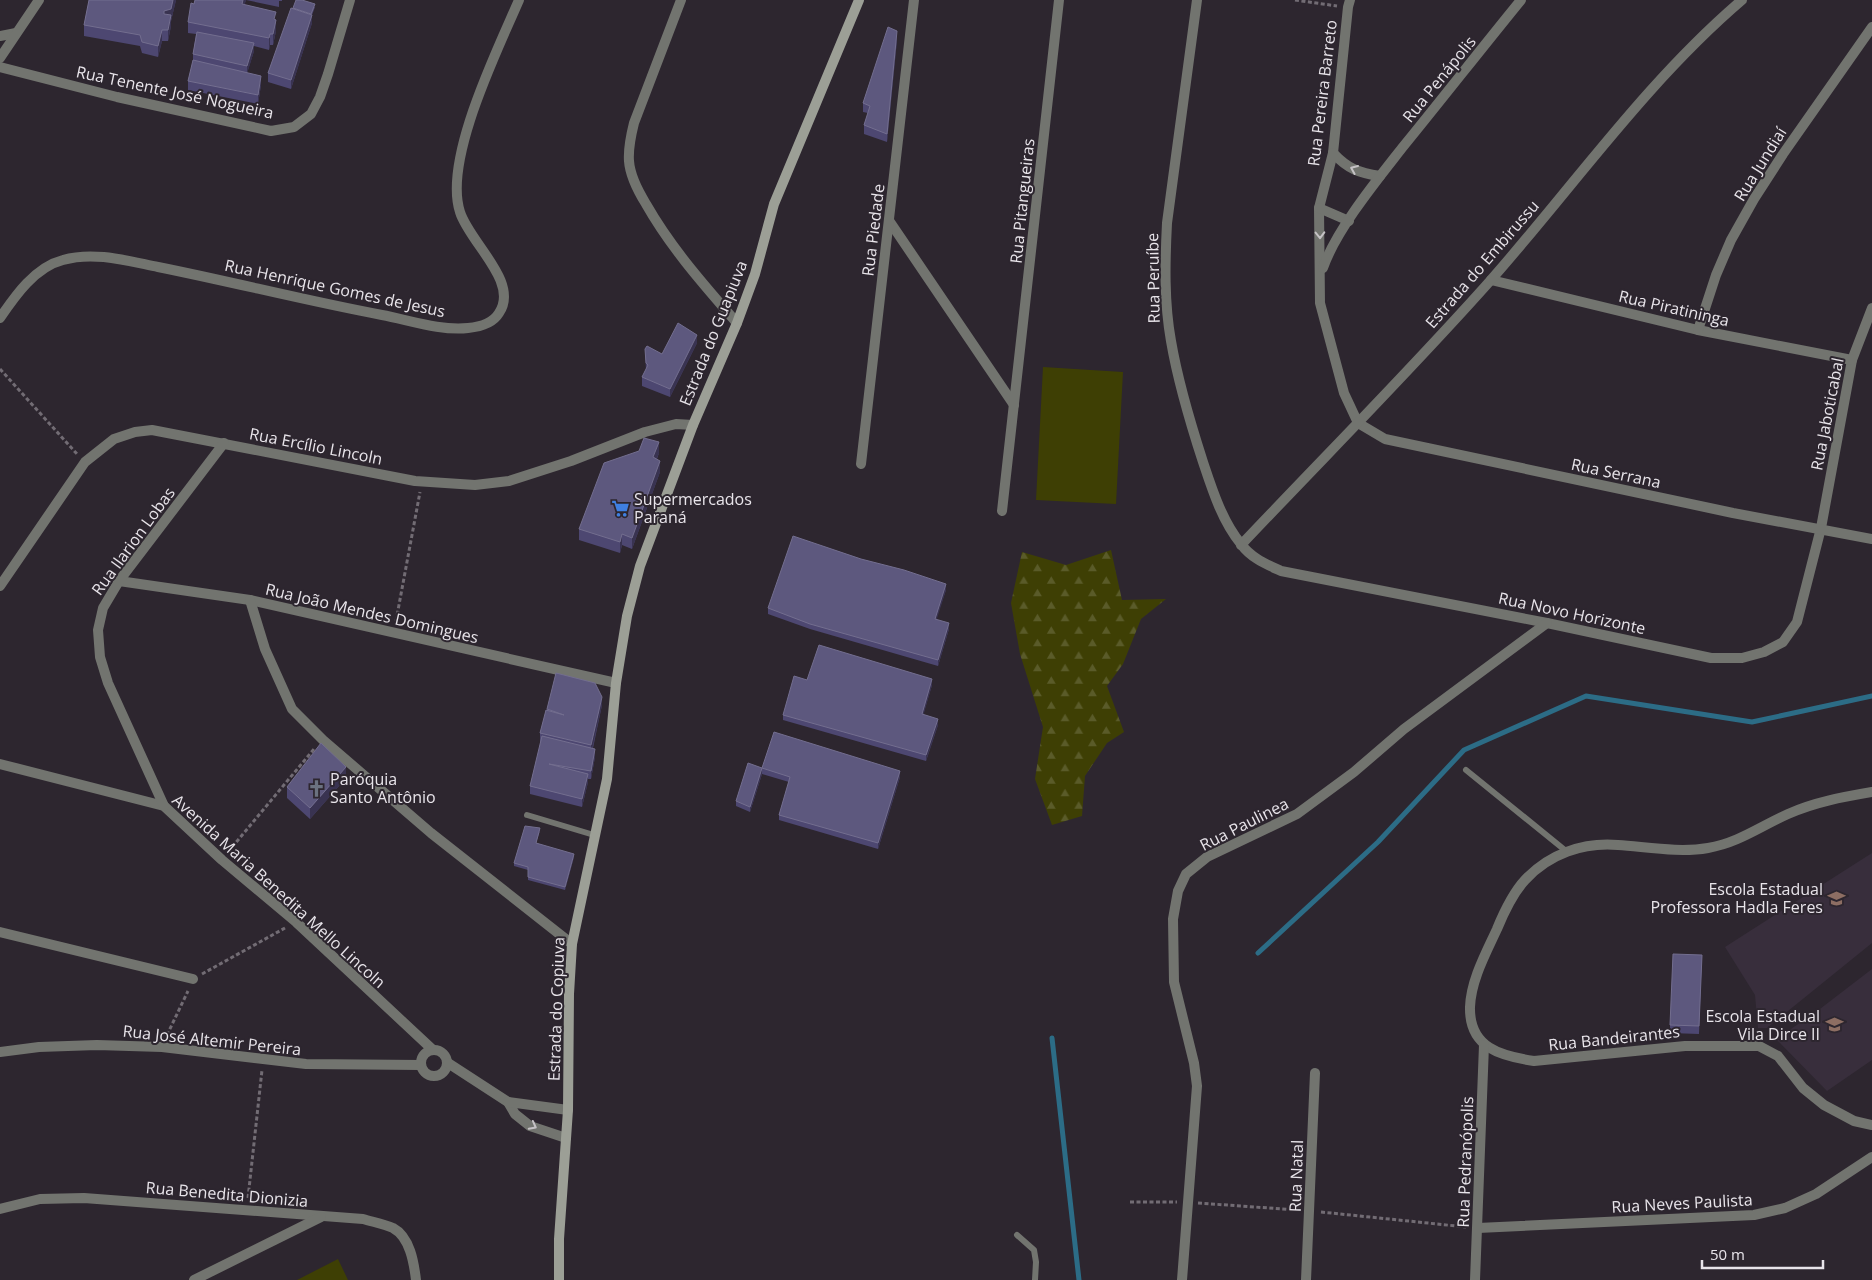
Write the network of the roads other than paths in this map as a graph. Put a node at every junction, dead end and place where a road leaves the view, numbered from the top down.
1 (39, 0) edge
2 (350, 0) edge
3 (519, 0) edge
4 (682, 0) edge
5 (859, 0) edge
6 (914, 0) edge
7 (1059, 0) edge
8 (1197, 0) edge
9 (1521, 0) edge
10 (1742, 0) edge
11 (1349, 4) edge
12 (1872, 27) edge
13 (16, 33) junction
14 (0, 36) edge
15 (0, 58) edge
16 (0, 67) edge
17 (1333, 153) junction
18 (1380, 176) junction
19 (1319, 208) junction
20 (1349, 221) junction
21 (890, 222) junction
22 (1320, 275) junction
23 (1491, 280) junction
24 (1872, 308) edge
25 (0, 318) edge
26 (737, 323) junction
27 (1698, 330) junction
28 (1852, 360) junction
29 (1014, 405) junction
30 (1358, 423) junction
31 (693, 425) junction
32 (224, 443) junction
33 (861, 464) dead end
34 (1002, 511) dead end
35 (1821, 528) junction
36 (1872, 540) edge
37 (1241, 545) junction
38 (119, 581) junction
39 (0, 586) edge
40 (250, 600) junction
41 (1546, 623) junction
42 (616, 683) junction
43 (0, 764) edge
44 (1466, 770) dead end
45 (1872, 792) edge
46 (164, 806) junction
47 (527, 815) dead end
48 (594, 835) junction
49 (1566, 851) junction
50 (0, 932) edge
51 (572, 944) junction
52 (193, 979) road end
53 (1484, 1045) junction
54 (433, 1050) junction
55 (0, 1052) edge
56 (448, 1063) junction
57 (421, 1065) junction
58 (1315, 1073) dead end
59 (508, 1102) junction
60 (568, 1110) junction
61 (1872, 1125) edge
62 (566, 1138) junction
63 (1872, 1157) edge
64 (0, 1209) edge
65 (322, 1217) junction
66 (1478, 1228) junction
67 (1017, 1235) dead end
68 (194, 1280) edge
69 (416, 1280) edge
70 (559, 1280) edge
71 (1035, 1280) edge
72 (1182, 1280) edge
73 (1306, 1280) edge
74 (1475, 1280) edge

1 - 13 street
2 - 16 street, Rua Tenente José Nogueira
3 - 25 street, Rua Henrique Gomes de Jesus
4 - 26 street
5 - 26 street, Estrada do Guapiuva
6 - 21 street, Rua Piedade
7 - 29 street, Rua Pitangueiras
8 - 37 street, Rua Peruíbe
9 - 18 street, Rua Penápolis
10 - 23 street, Estrada do Embirussu
11 - 17 street, Rua Pereira Barreto
12 - 27 street, Rua Jundiaí
13 - 14 street
13 - 15 street
18 -> 17 street
17 - 19 street, Rua Pereira Barreto
18 - 20 street, Rua Penápolis
19 - 20 street
19 -> 22 street, Rua Pereira Barreto
20 - 22 street, Rua Penápolis
21 - 29 street
21 - 33 street, Rua Piedade
22 - 30 street, Rua Pereira Barreto
23 - 27 street, Rua Piratininga
23 - 30 street, Estrada do Embirussu
24 - 28 street, Rua Jaboticabal
26 - 31 street, Estrada do Guapiuva
27 - 28 street, Rua Piratininga
28 - 35 street, Rua Jaboticabal
29 - 34 street, Rua Pitangueiras
30 - 35 street, Rua Serrana
30 - 37 street, Estrada do Embirussu
31 - 32 street, Rua Ercílio Lincoln
31 - 42 street, Estrada do Guapiuva
32 - 38 street, Rua Ilarion Lobas
32 - 39 street, Rua Ercílio Lincoln
35 - 36 street, Rua Serrana
35 - 41 street, Rua Novo Horizonte
37 - 41 street, Rua Novo Horizonte
38 - 40 street, Rua João Mendes Domingues
38 - 46 street, Rua Ilarion Lobas
40 - 42 street, Rua João Mendes Domingues
40 - 51 street
41 - 72 street, Rua Paulinea
42 - 48 street, Estrada do Copiuva
43 - 46 street, Avenida Maria Benedita Mello Lincoln
44 - 49 lane
45 - 49 street
46 - 54 street, Avenida Maria Benedita Mello Lincoln
47 - 48 lane
48 - 51 street, Estrada do Copiuva
49 - 53 street
50 - 52 street
51 - 60 street, Estrada do Copiuva
53 - 61 street, Rua Bandeirantes
53 - 66 street, Rua Pedranópolis
54 - 56 street
54 - 57 street
55 - 57 street, Rua José Altemir Pereira
56 - 57 street
56 - 59 street
58 - 73 street, Rua Natal
59 - 60 street
59 -> 62 street
60 - 62 street, Estrada do Copiuva
62 - 70 street, Estrada do Copiuva
63 - 66 street, Rua Neves Paulista
64 - 65 street, Rua Benedita Dionizia
65 - 68 street
65 - 69 street, Rua Benedita Dionizia
66 - 74 street, Rua Pedranópolis
67 - 71 lane

